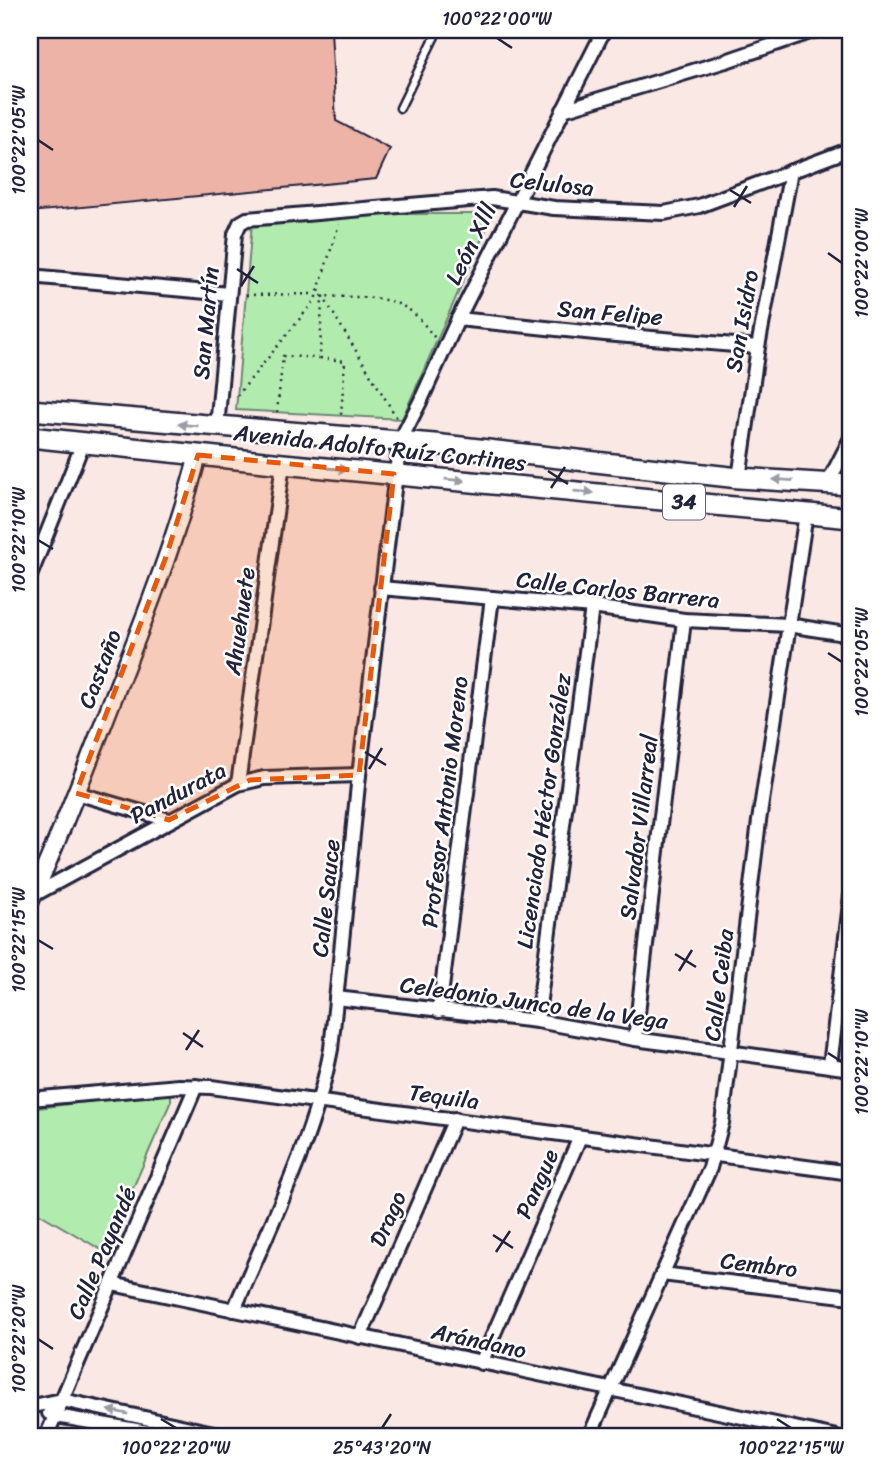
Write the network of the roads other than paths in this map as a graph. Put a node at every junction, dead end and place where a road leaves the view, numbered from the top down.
1 (438, 30) edge
2 (604, 30) edge
3 (816, 30) edge
4 (400, 108) dead end
5 (563, 110) junction
6 (851, 149) edge
7 (791, 171) junction
8 (516, 201) junction
9 (240, 223) joint
10 (30, 276) edge
11 (229, 295) junction
12 (457, 319) junction
13 (758, 347) junction
14 (30, 410) edge
15 (217, 427) junction
16 (30, 437) edge
17 (851, 438) edge
18 (400, 441) junction
19 (83, 443) junction
20 (198, 455) junction
21 (283, 464) junction
22 (394, 474) junction
23 (739, 478) junction
24 (828, 483) junction
25 (851, 485) edge
26 (806, 513) junction
27 (851, 518) edge
28 (30, 576) edge
29 (381, 588) junction
30 (492, 598) junction
31 (592, 607) junction
32 (684, 620) junction
33 (788, 625) junction
34 (851, 635) edge
35 (359, 775) junction
36 (238, 784) junction
37 (76, 793) junction
38 (169, 820) junction
39 (851, 896) edge
40 (31, 898) edge
41 (337, 998) junction
42 (439, 1011) junction
43 (537, 1021) junction
44 (635, 1039) junction
45 (733, 1051) junction
46 (830, 1065) junction
47 (851, 1069) edge
48 (196, 1086) junction
49 (30, 1099) edge
50 (318, 1102) junction
51 (455, 1119) junction
52 (580, 1138) junction
53 (715, 1155) junction
54 (851, 1173) edge
55 (662, 1274) junction
56 (112, 1284) junction
57 (851, 1297) edge
58 (234, 1310) junction
59 (359, 1336) junction
60 (481, 1363) junction
61 (610, 1390) junction
62 (62, 1400) junction
63 (34, 1404) edge
64 (56, 1416) junction
65 (46, 1437) edge
66 (175, 1437) edge
67 (232, 1437) edge
68 (589, 1437) edge
69 (837, 1437) edge

1 - 4 lane
2 - 5 street, León Xlll
3 - 5 street
5 - 8 street, León Xlll
6 - 7 street, Celulosa
7 - 8 street, Celulosa
7 - 13 street, San Isidro
8 - 9 street, Celulosa
8 - 12 street, León Xlll
9 - 11 street, San Martín
10 - 11 street
11 - 15 street, San Martín
12 - 13 street, San Felipe
12 - 18 street, León Xlll
13 - 23 street, San Isidro
15 -> 14 main road, Avenida Adolfo Ruíz Cortines / 34
15 - 18 main road, Avenida Adolfo Ruíz Cortines / 34
16 - 19 main road, Avenida Adolfo Ruíz Cortines / 34
17 - 24 street
18 - 22 street, León Xlll
18 - 23 main road, Avenida Adolfo Ruíz Cortines / 34
19 - 20 main road, Avenida Adolfo Ruíz Cortines / 34
19 - 28 street
20 - 21 main road, Avenida Adolfo Ruíz Cortines / 34
20 - 37 street, Castaño
21 -> 22 main road, Avenida Adolfo Ruíz Cortines / 34
21 - 36 street, Ahuehuete
22 -> 26 main road, Avenida Adolfo Ruíz Cortines / 34
22 - 29 street, Calle Sauce
24 -> 23 main road, Avenida Adolfo Ruíz Cortines / 34
24 - 25 main road, Avenida Adolfo Ruíz Cortines / 34
26 - 27 main road, Avenida Adolfo Ruíz Cortines / 34
26 - 33 street, Calle Ceiba
29 - 30 street, Calle Carlos Barrera
29 - 35 street, Calle Sauce
30 - 31 street, Calle Carlos Barrera
30 - 42 street, Profesor Antonio Moreno
31 - 32 street, Calle Carlos Barrera
31 - 43 street, Licenciado Héctor González
32 - 33 street, Calle Carlos Barrera
32 - 44 street, Salvador Villarreal
33 - 34 street, Calle Carlos Barrera
33 - 45 street, Calle Ceiba
35 - 36 street, Pandurata
35 - 41 street, Calle Sauce
36 - 38 street, Pandurata
37 - 38 street
37 - 40 street, Castaño
38 - 40 street, Pandurata
39 - 46 street
41 - 42 street, Celedonio Junco de la Vega
41 - 50 street, Calle Sauce
42 - 43 street, Celedonio Junco de la Vega
43 - 44 street, Celedonio Junco de la Vega
44 - 45 street, Celedonio Junco de la Vega
45 - 46 street, Celedonio Junco de la Vega
45 - 53 street, Calle Ceiba
46 - 47 street, Celedonio Junco de la Vega
48 - 49 street, Tequila
48 - 50 street, Tequila
48 - 56 street, Calle Payandé
50 - 51 street, Tequila
50 - 58 street, Calle Sauce
51 - 52 street, Tequila
51 - 59 street, Drago
52 - 53 street, Tequila
52 - 60 street, Pangue
53 - 54 street, Tequila
53 - 55 street, Calle Ceiba
55 - 57 street, Cembro
55 - 61 street, Calle Ceiba
56 - 58 street, Arándano
56 - 62 street, Calle Payandé
58 - 59 street, Arándano
59 - 60 street, Arándano
60 - 61 street, Arándano
61 - 68 street, Calle Ceiba
61 - 69 street, Arándano
62 - 63 street
62 - 64 street, Calle Payandé
67 -> 62 street
63 - 64 street
64 - 65 street, Calle Payandé
64 - 66 street

